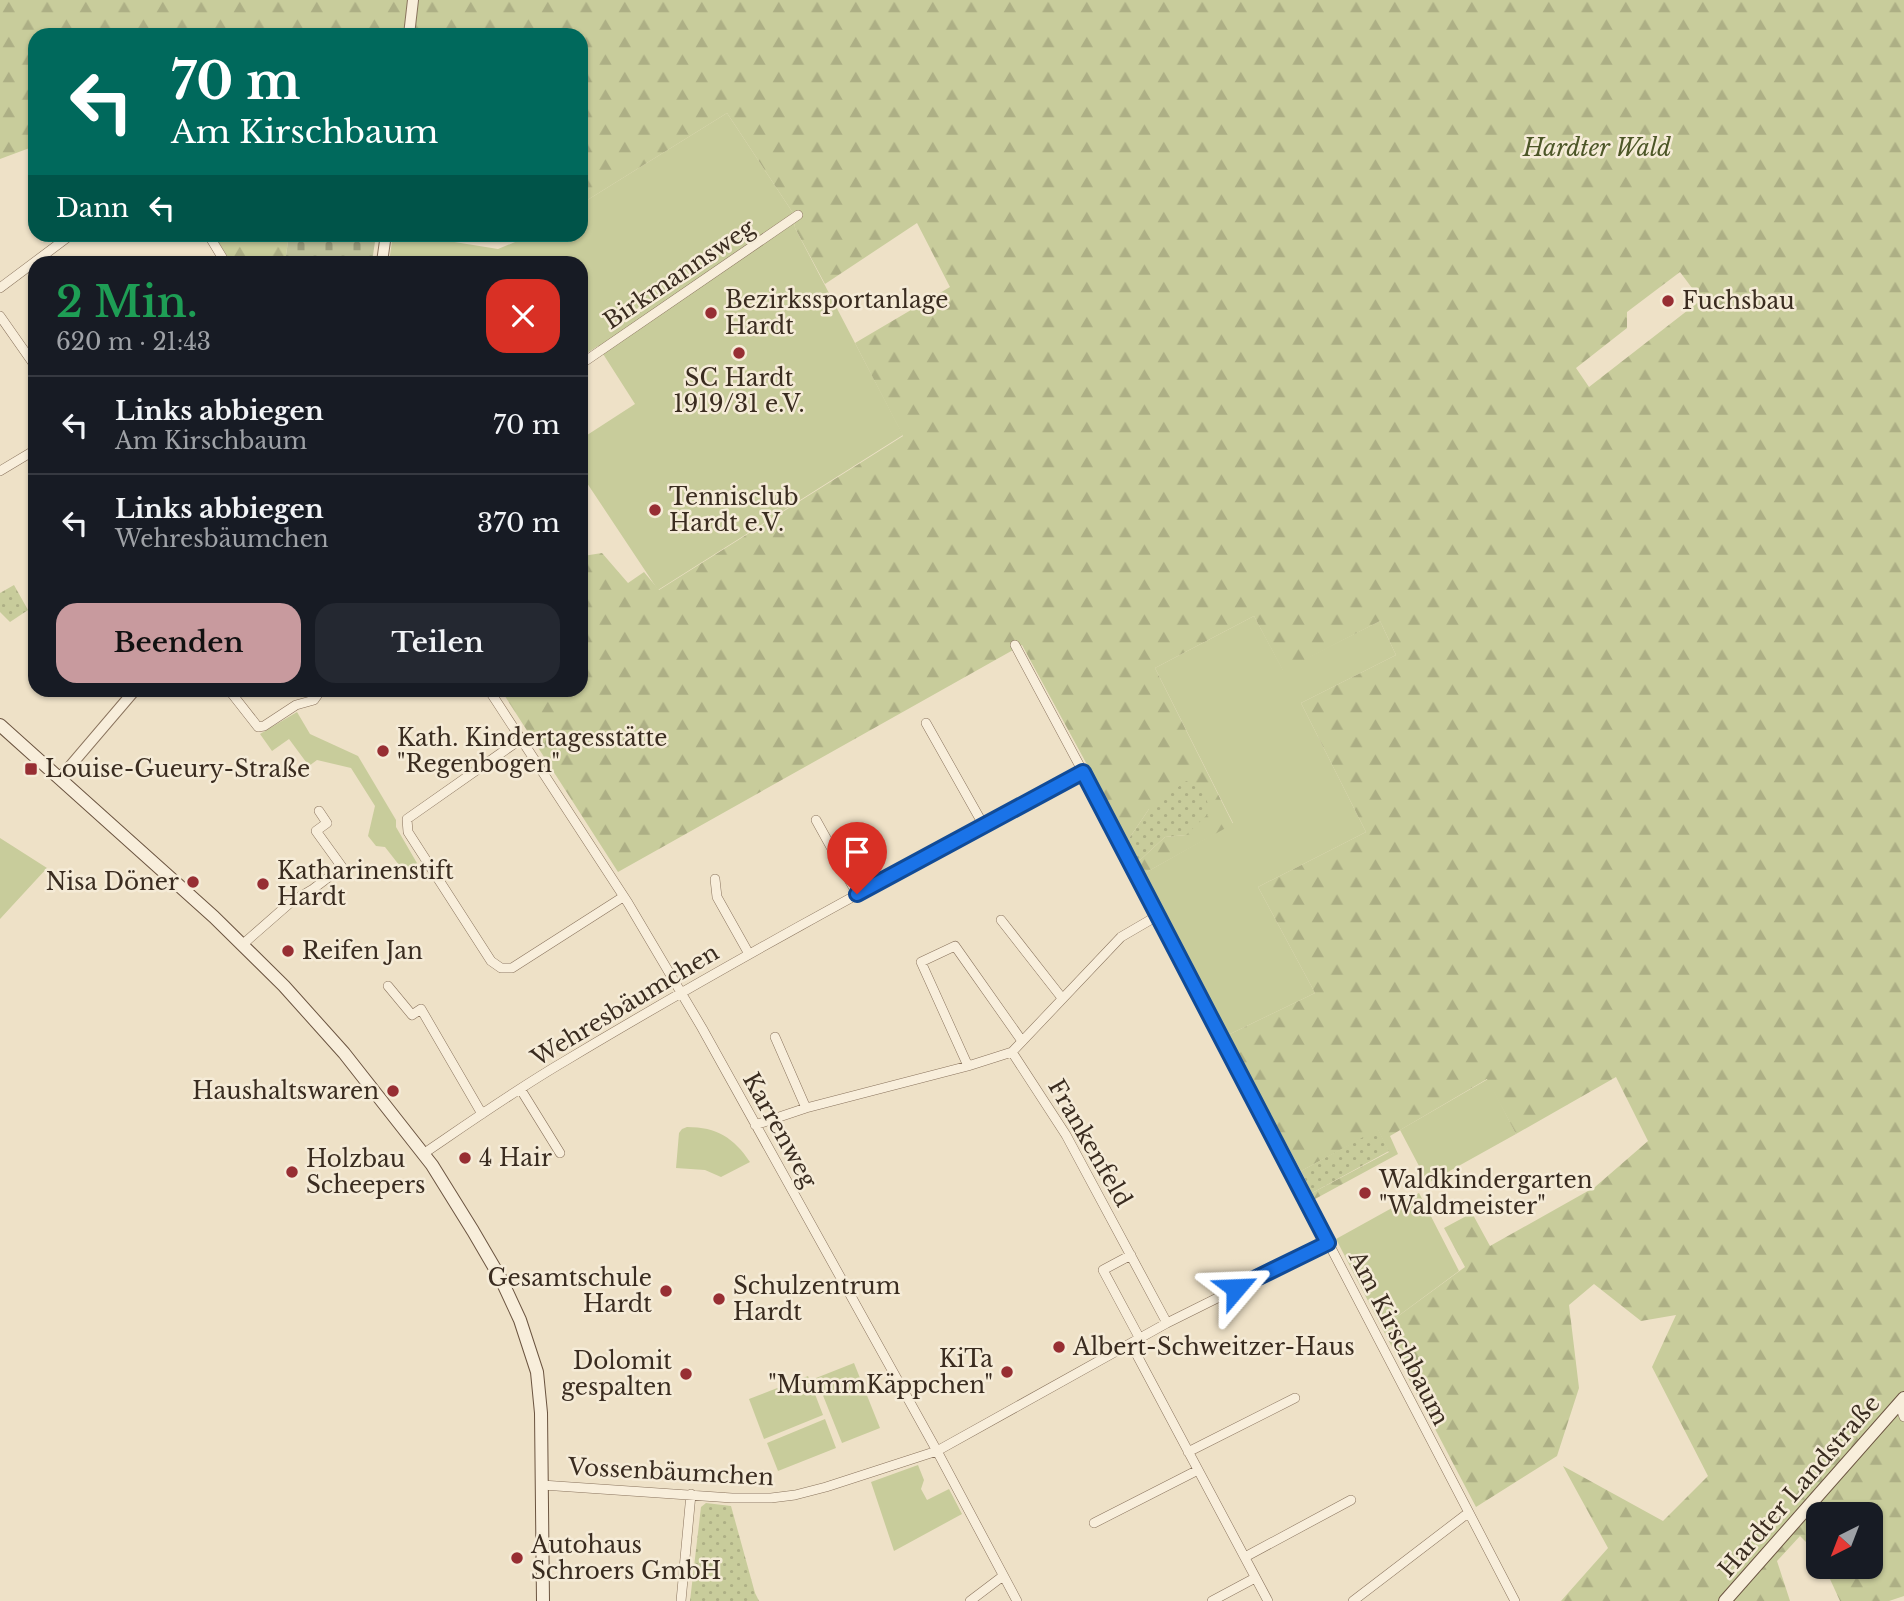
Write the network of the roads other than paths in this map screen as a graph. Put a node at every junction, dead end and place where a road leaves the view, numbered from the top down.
1 (413, 0) edge
2 (410, 28) edge
3 (798, 215) dead end
4 (61, 242) edge
5 (43, 256) edge
6 (28, 267) edge
7 (0, 288) edge
8 (0, 316) edge
9 (28, 356) edge
10 (588, 359) edge
11 (28, 454) edge
12 (0, 471) edge
13 (1015, 645) dead end
14 (129, 697) edge
15 (234, 697) edge
16 (316, 697) edge
17 (494, 697) edge
18 (926, 723) dead end
19 (0, 725) edge
20 (521, 739) junction
21 (1083, 772) junction
22 (60, 778) junction
23 (318, 811) dead end
24 (816, 820) dead end
25 (984, 826) junction
26 (715, 879) dead end
27 (857, 894) junction
28 (624, 897) junction
29 (1157, 915) junction
30 (1001, 920) dead end
31 (242, 945) junction
32 (749, 954) junction
33 (388, 986) dead end
34 (681, 993) junction
35 (1062, 998) junction
36 (775, 1037) dead end
37 (1022, 1041) junction
38 (1012, 1052) junction
39 (968, 1066) junction
40 (520, 1090) junction
41 (806, 1108) junction
42 (482, 1114) junction
43 (755, 1125) junction
44 (560, 1153) dead end
45 (424, 1154) junction
46 (1328, 1243) junction
47 (1130, 1255) junction
48 (1167, 1323) junction
49 (1136, 1341) junction
50 (1295, 1398) dead end
51 (1902, 1401) edge
52 (1904, 1417) edge
53 (937, 1451) junction
54 (1188, 1452) junction
55 (1198, 1470) junction
56 (542, 1485) junction
57 (691, 1494) junction
58 (1351, 1500) dead end
59 (1468, 1513) junction
60 (1094, 1523) dead end
61 (1245, 1557) junction
62 (1003, 1576) junction
63 (1255, 1578) junction
64 (543, 1601) edge
65 (681, 1601) edge
66 (970, 1601) edge
67 (1017, 1601) edge
68 (1212, 1601) edge
69 (1268, 1601) edge
70 (1353, 1601) edge
71 (1515, 1601) edge
72 (1725, 1601) edge

1 - 2 street
3 - 10 street, Birkmannsweg
4 - 5 street
6 - 7 street
8 - 9 street
11 - 12 street
13 - 21 street, Am Kirschbaum
14 - 22 street
15 - 16 street
17 - 20 street, Karrenweg
18 - 25 street
19 - 22 main road
20 - 28 street, Karrenweg
20 - 28 street
21 - 25 street, Wehresbäumchen
21 - 29 street, Am Kirschbaum
22 - 31 main road
23 - 31 street
24 - 27 street
25 - 27 street, Wehresbäumchen
26 - 32 street, Wehresbäumchen
27 - 32 street, Wehresbäumchen
28 - 34 street, Karrenweg
29 - 35 street
29 - 46 street, Am Kirschbaum
30 - 35 street
31 - 45 main road
32 - 34 street, Wehresbäumchen
33 - 42 street
34 - 40 street, Wehresbäumchen
34 - 43 street, Karrenweg
35 - 37 street
36 - 41 street
37 - 38 street
37 - 39 street
38 - 39 street
38 - 47 street, Frankenfeld
39 - 41 street
40 - 42 street, Wehresbäumchen
40 - 44 street, Wehresbäumchen
41 - 43 street
42 - 45 street, Wehresbäumchen
43 - 53 street, Karrenweg
45 - 56 main road
46 - 48 street, Vossenbäumchen
46 - 59 street, Am Kirschbaum
47 - 48 street, Frankenfeld
47 - 49 street
48 - 49 street, Vossenbäumchen
49 - 53 street, Vossenbäumchen
49 - 54 street
50 - 54 street
51 - 52 street
51 - 72 main road, Hardter Landstraße
53 - 57 street, Vossenbäumchen
53 - 62 street, Karrenweg
54 - 55 street
55 - 60 street
55 - 61 street
56 - 57 street, Vossenbäumchen
56 - 64 main road
57 - 65 street
58 - 61 street
59 - 70 street
59 - 71 street, Am Kirschbaum
61 - 63 street
62 - 66 street
62 - 67 street, Karrenweg
63 - 68 street
63 - 69 street

